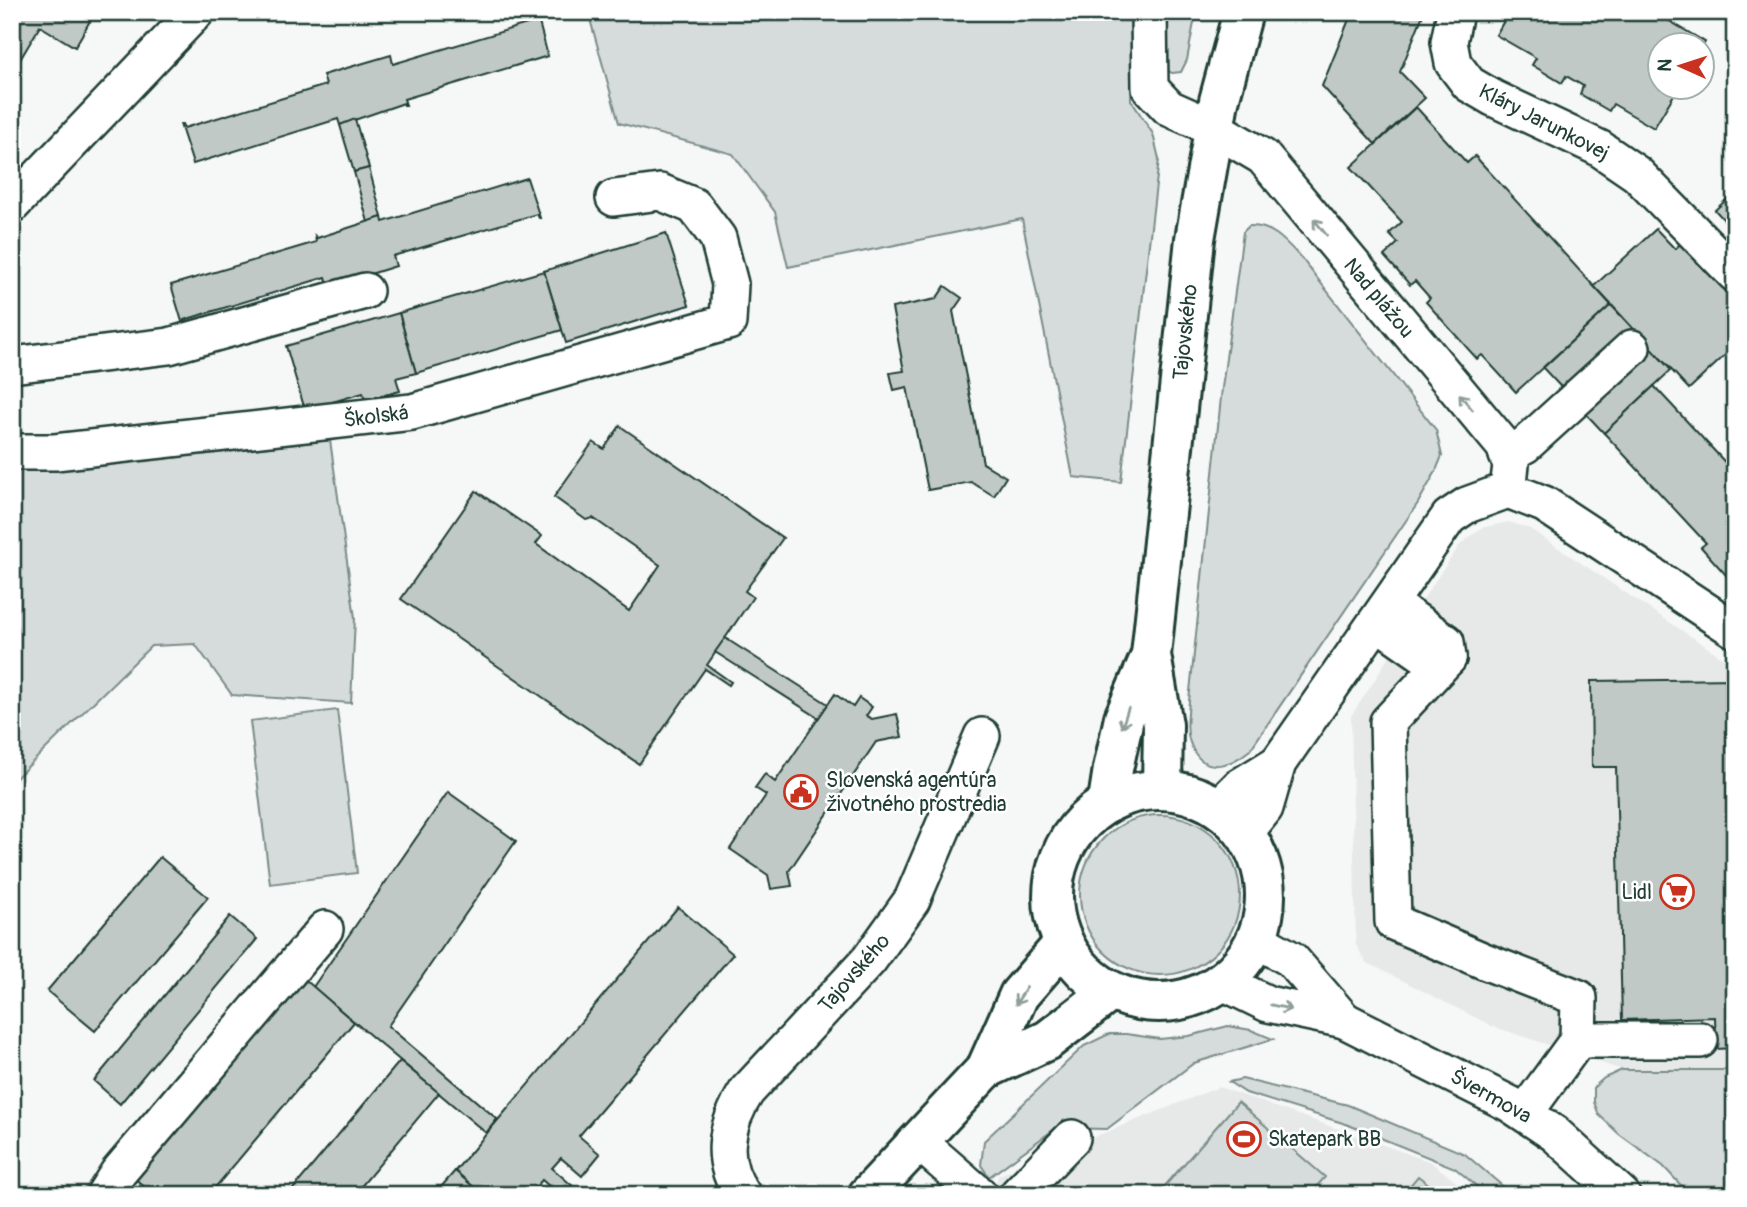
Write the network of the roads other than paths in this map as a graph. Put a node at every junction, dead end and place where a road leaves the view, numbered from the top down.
1 (196, 12) edge
2 (1149, 12) edge
3 (1243, 12) edge
4 (1455, 12) edge
5 (1214, 128) junction
6 (614, 198) dead end
7 (12, 205) edge
8 (1735, 274) edge
9 (365, 291) dead end
10 (1632, 348) dead end
11 (12, 365) edge
12 (12, 452) edge
13 (1507, 455) junction
14 (1508, 490) junction
15 (1383, 612) junction
16 (1735, 630) edge
17 (1151, 655) junction
18 (982, 736) dead end
19 (1162, 789) junction
20 (1108, 801) junction
21 (1232, 820) junction
22 (325, 929) dead end
23 (1256, 939) junction
24 (1064, 943) junction
25 (1223, 982) junction
26 (1111, 991) junction
27 (1343, 1020) junction
28 (1578, 1040) junction
29 (1700, 1040) dead end
30 (986, 1069) junction
31 (1525, 1113) junction
32 (1072, 1138) dead end
33 (919, 1142) junction
34 (104, 1195) edge
35 (743, 1195) edge
36 (868, 1195) edge
37 (980, 1195) edge
38 (1017, 1195) edge
39 (1622, 1195) edge

1 - 7 street
2 - 5 street, Nad plážou
3 - 5 main road, Tajovského
4 - 8 street, Kláry Jarunkovej
13 -> 5 street, Nad plážou
5 - 17 main road, Tajovského
6 - 12 street, Školská
9 - 11 street
10 - 13 street
13 - 14 street
14 - 15 street
14 - 16 street
15 - 21 street
15 - 28 street
17 - 19 main road, Tajovského
17 -> 20 main road, Tajovského
18 - 35 street, Tajovského
19 - 20 main road
19 - 21 main road
20 - 24 main road
21 - 23 main road
22 - 34 street
23 - 25 main road
23 - 27 street, Švermova
24 - 26 main road
24 -> 30 main road
25 - 26 main road
25 -> 27 street, Švermova
26 - 30 main road
27 - 31 street, Švermova
28 - 29 street
28 - 31 street
30 - 33 main road
31 - 39 street, Švermova
32 - 38 street
33 - 36 main road
33 - 37 street

